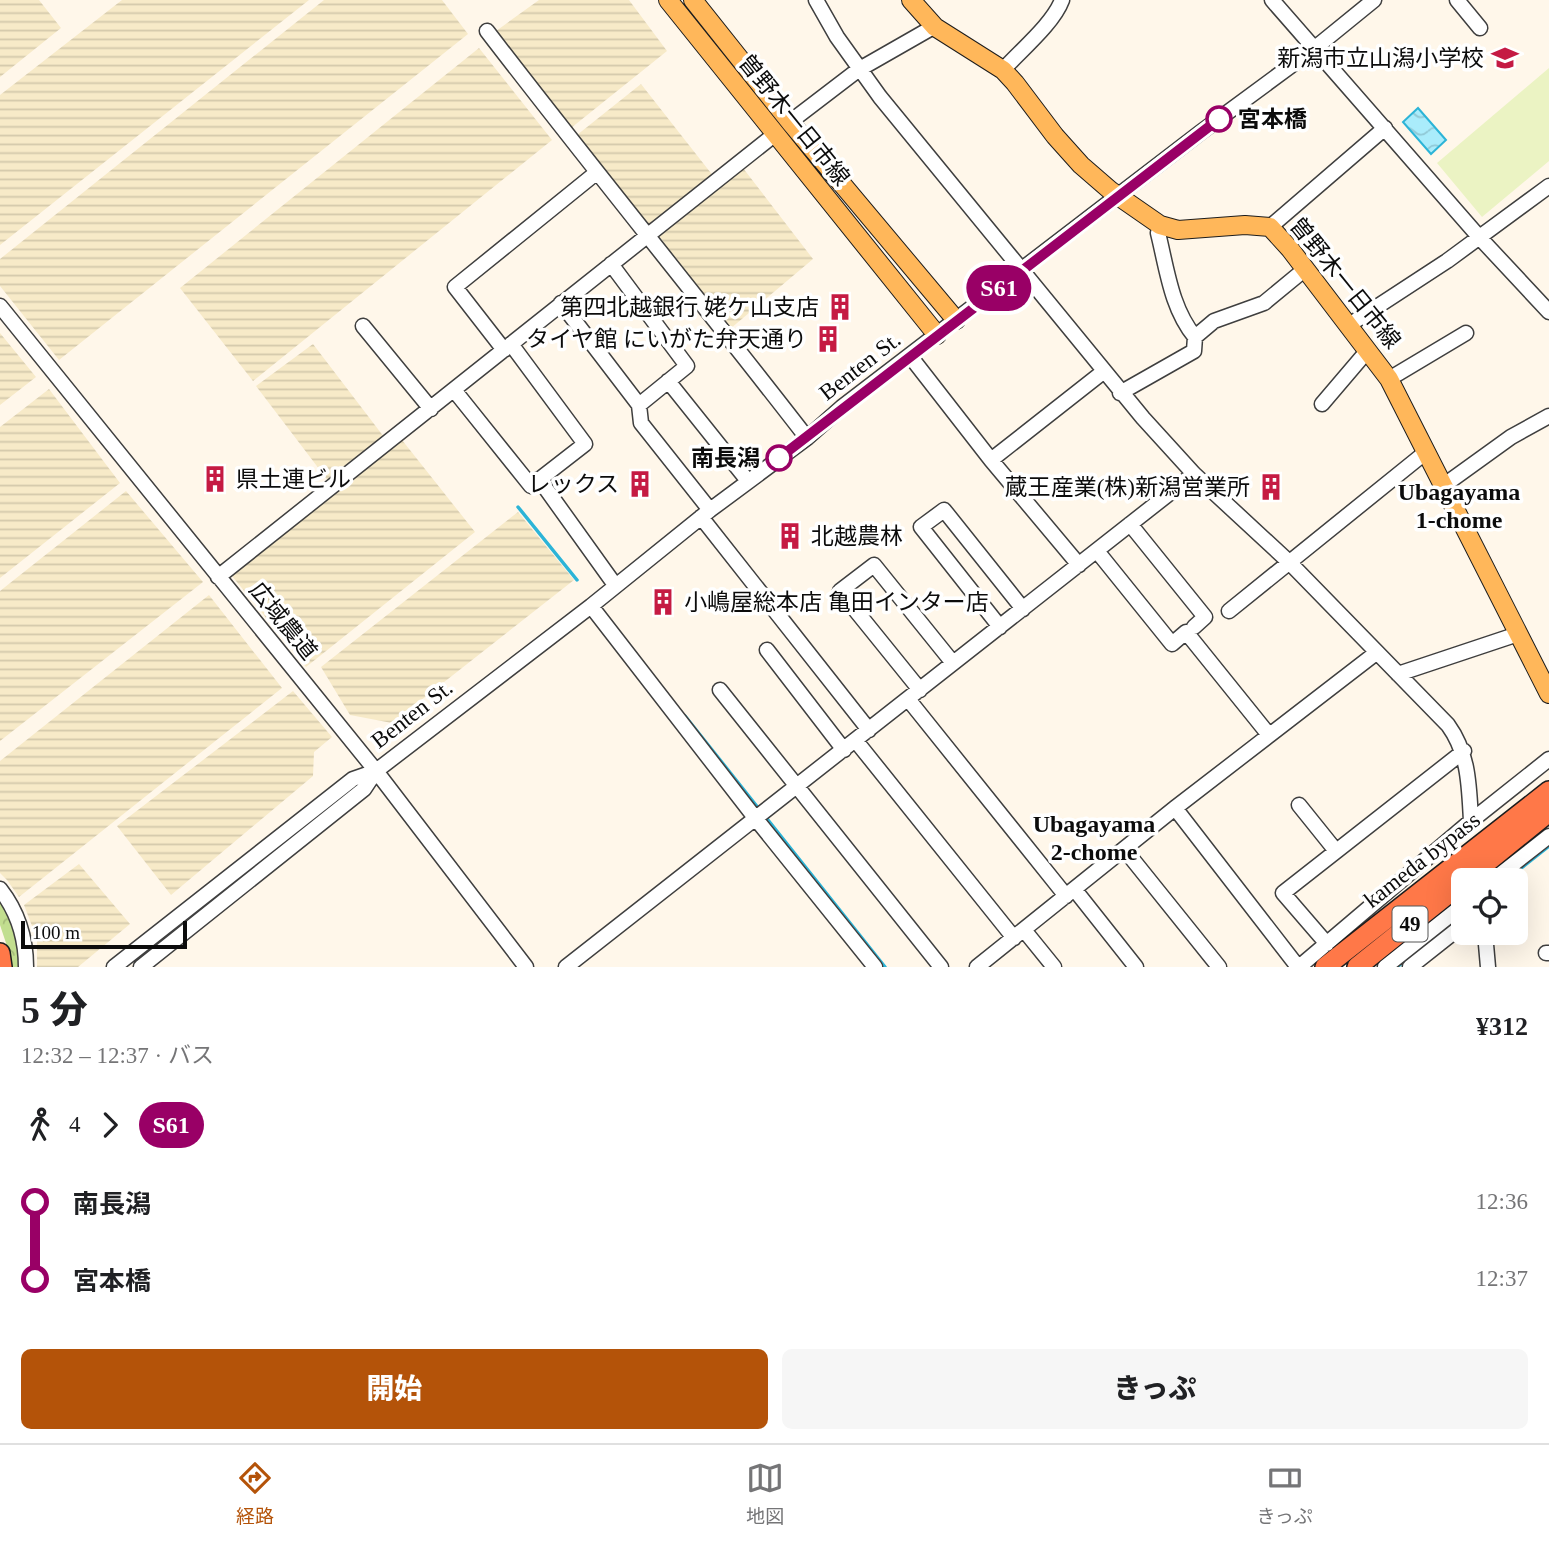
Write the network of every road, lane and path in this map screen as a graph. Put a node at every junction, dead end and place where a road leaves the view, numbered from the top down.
1 (668, 0) edge
2 (693, 0) edge
3 (816, 0) edge
4 (911, 0) edge
5 (1062, 0) edge
6 (1272, 0) edge
7 (1374, 0) edge
8 (1457, 0) edge
9 (935, 26) junction
10 (1480, 28) dead end
11 (487, 31) dead end
12 (1315, 48) junction
13 (858, 70) junction
14 (1003, 70) junction
15 (790, 122) junction
16 (1385, 128) junction
17 (774, 135) junction
18 (596, 173) junction
19 (1549, 186) edge
20 (1119, 196) junction
21 (1160, 225) junction
22 (1270, 228) junction
23 (647, 236) junction
24 (1480, 238) junction
25 (611, 264) junction
26 (1304, 270) junction
27 (1022, 271) junction
28 (561, 303) junction
29 (0, 306) edge
30 (1549, 312) edge
31 (956, 320) junction
32 (1349, 325) junction
33 (363, 326) dead end
34 (1466, 333) dead end
35 (937, 335) junction
36 (1195, 337) junction
37 (507, 347) junction
38 (1368, 350) junction
39 (910, 356) junction
40 (1103, 372) junction
41 (1389, 379) junction
42 (668, 381) junction
43 (454, 390) junction
44 (1121, 393) junction
45 (1322, 404) dead end
46 (639, 405) junction
47 (431, 409) junction
48 (1549, 416) edge
49 (807, 438) junction
50 (1426, 452) junction
51 (991, 460) junction
52 (1194, 474) junction
53 (539, 479) junction
54 (748, 481) junction
55 (1443, 486) junction
56 (706, 513) junction
57 (1130, 524) junction
58 (1097, 551) junction
59 (1289, 562) junction
60 (1079, 565) junction
61 (218, 577) junction
62 (615, 585) junction
63 (591, 606) junction
64 (1023, 609) junction
65 (1229, 611) dead end
66 (1000, 627) junction
67 (1194, 627) dead end
68 (1518, 634) junction
69 (766, 650) dead end
70 (1376, 653) junction
71 (953, 663) junction
72 (1398, 674) junction
73 (720, 690) dead end
74 (914, 694) junction
75 (1549, 694) edge
76 (869, 730) junction
77 (1269, 735) junction
78 (850, 745) junction
79 (1464, 751) junction
80 (1549, 759) edge
81 (376, 771) junction
82 (797, 787) junction
83 (1549, 792) edge
84 (1299, 805) dead end
85 (1175, 808) junction
86 (1549, 812) edge
87 (761, 816) junction
88 (1471, 821) junction
89 (1549, 836) edge
90 (1125, 850) junction
91 (1336, 851) junction
92 (1480, 868) edge
93 (1508, 868) edge
94 (0, 889) edge
95 (1451, 891) edge
96 (1070, 893) junction
97 (1451, 915) edge
98 (1019, 934) junction
99 (1451, 935) edge
100 (1327, 944) junction
101 (1486, 945) edge
102 (0, 953) edge
103 (2, 967) edge
104 (26, 967) edge
105 (114, 967) edge
106 (141, 967) edge
107 (526, 967) edge
108 (566, 967) edge
109 (875, 967) edge
110 (941, 967) edge
111 (976, 967) edge
112 (1054, 967) edge
113 (1136, 967) edge
114 (1219, 967) edge
115 (1299, 967) edge
116 (1325, 967) edge
117 (1357, 967) edge
118 (1385, 967) edge
119 (1410, 967) edge
120 (1488, 967) edge

1 - 17 main road, 曽野木一日市線
2 - 15 main road, 曽野木一日市線
3 - 13 street
4 - 9 main road, 曽野木一日市線
5 - 14 street
6 - 12 street
7 - 12 street, Benten St.
8 - 10 street
9 - 13 street
9 - 14 main road, 曽野木一日市線
11 - 18 street
12 - 16 street
12 - 20 street, Benten St.
13 - 15 street
13 - 27 street
14 - 20 main road, 曽野木一日市線
15 - 31 main road, 曽野木一日市線
16 - 22 street
16 - 24 street
17 - 23 street
17 - 35 main road, 曽野木一日市線
18 - 23 street
18 - 37 street
19 - 24 street
20 - 21 main road, 曽野木一日市線
20 - 27 street, Benten St.
21 - 22 main road, 曽野木一日市線
21 - 36 street
22 - 26 main road, 曽野木一日市線
23 - 25 street
23 - 49 street
24 - 30 street
24 - 32 street
25 - 28 street
25 - 42 street
26 - 32 main road, 曽野木一日市線
26 - 36 street
27 - 31 street, Benten St.
27 - 40 street
28 - 37 street
28 - 46 street
29 - 61 street, 広域農道
31 - 35 street, Benten St.
32 - 38 main road, 曽野木一日市線
33 - 47 street
34 - 41 street
35 - 39 street, Benten St.
36 - 44 street
37 - 43 street
37 - 53 street
38 - 41 main road, 曽野木一日市線
38 - 45 street
39 - 49 street, Benten St.
39 - 51 street
40 - 44 street
40 - 51 street
41 - 50 main road, 曽野木一日市線
42 - 46 street
42 - 54 street
43 - 47 street
43 - 53 street
44 - 52 street
46 - 56 street
47 - 61 street
48 - 55 street
49 - 54 street, Benten St.
50 - 55 main road, 曽野木一日市線
50 - 59 street
51 - 60 street
52 - 57 street
52 - 59 street
53 - 62 street
54 - 56 street, Benten St.
55 - 68 main road, 曽野木一日市線
56 - 62 street, Benten St.
56 - 76 street
57 - 58 street
57 - 67 street
58 - 60 street
58 - 77 street
59 - 65 street
59 - 70 street
60 - 64 street
61 - 81 street, 広域農道
62 - 63 street, Benten St.
63 - 81 street, Benten St.
63 - 87 street
64 - 66 street
64 - 66 street
66 - 71 street
68 - 72 street
68 - 75 main road, 曽野木一日市線
69 - 78 street
70 - 72 street
70 - 77 street
71 - 74 street
71 - 74 street
72 - 79 street
73 - 82 street
74 - 76 street
74 - 96 street
76 - 78 street
77 - 85 street
78 - 82 street
78 - 98 street
79 - 88 street
79 - 91 street
80 - 88 street
81 - 105 street, Benten St.
81 - 106 street, Benten St.
81 - 107 street, 広域農道
82 - 87 street
82 - 110 street
83 - 116 highway, kameda bypass / 49
84 - 91 street
85 - 90 street
85 - 115 street
86 - 92 highway, kameda bypass / 49
87 - 108 street
87 - 109 street
88 - 100 street
89 - 93 street
90 - 96 street
90 - 114 street
91 - 100 street
94 - 104 street
95 - 117 highway, kameda bypass / 49
96 - 98 street
96 - 113 street
97 - 118 street
98 - 111 street
98 - 112 street
99 - 119 street
100 - 115 street
101 - 120 street
102 - 103 highway

